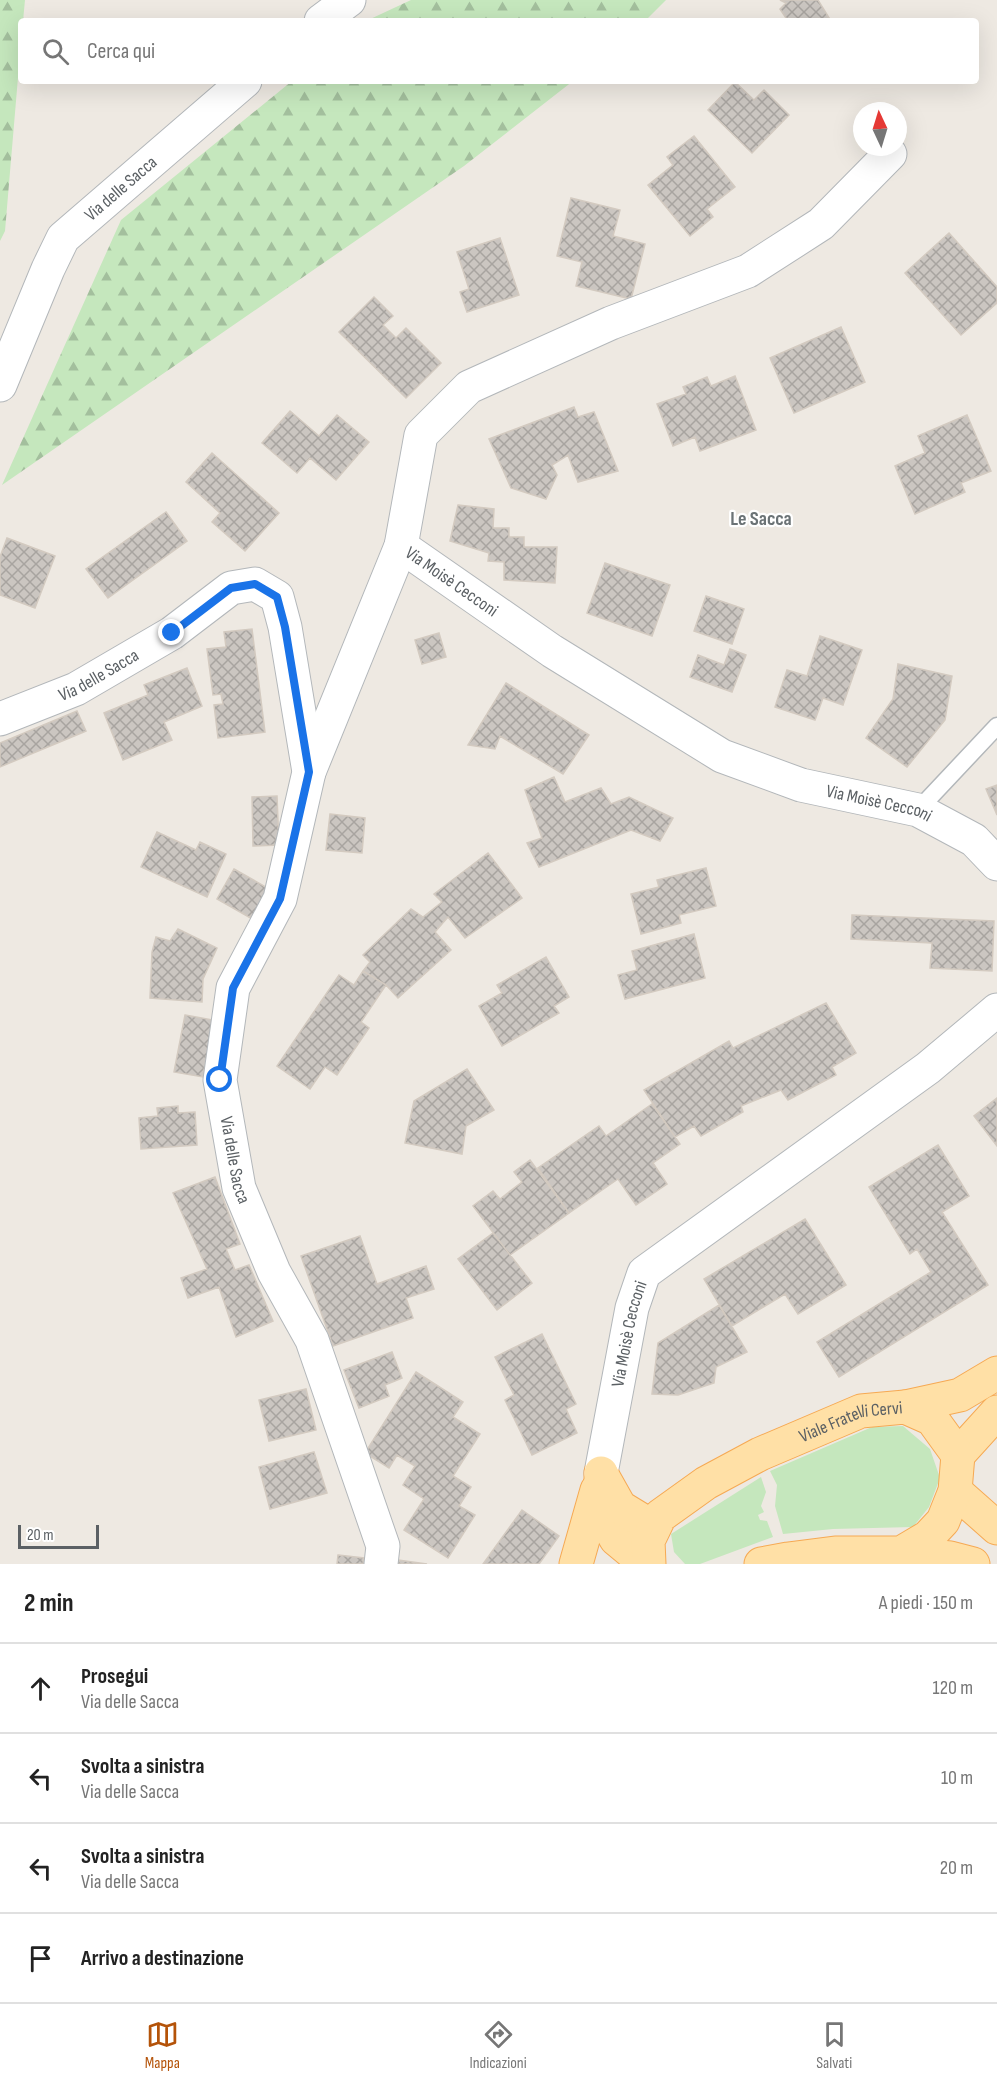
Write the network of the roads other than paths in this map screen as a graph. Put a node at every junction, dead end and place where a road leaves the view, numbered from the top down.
1 (349, 0) edge
2 (325, 18) edge
3 (241, 84) edge
4 (888, 156) edge
5 (0, 385) edge
6 (401, 546) junction
7 (0, 719) edge
8 (997, 726) edge
9 (309, 772) junction
10 (918, 810) junction
11 (997, 864) edge
12 (997, 1010) edge
13 (997, 1373) edge
14 (905, 1407) junction
15 (997, 1412) edge
16 (958, 1455) junction
17 (601, 1473) junction
18 (955, 1491) junction
19 (640, 1525) junction
20 (997, 1528) edge
21 (901, 1553) junction
22 (381, 1564) edge
23 (576, 1564) edge
24 (591, 1564) edge
25 (648, 1564) edge
26 (761, 1564) edge
27 (973, 1564) edge

1 - 2 street
3 - 5 street, Via delle Sacca
4 - 6 street, Via Moisè Cecconi
6 - 9 street
6 - 10 street, Via Moisè Cecconi
7 - 9 street, Via delle Sacca
8 - 10 lane
9 - 22 street, Via delle Sacca
10 - 11 street, Via Moisè Cecconi
12 - 17 street, Via Moisè Cecconi
13 - 14 main road
14 - 16 main road, Viale Fratelli Cervi
14 - 19 main road, Viale Fratelli Cervi
15 - 16 main road
16 - 18 main road
17 - 19 main road
17 - 23 main road
18 - 20 main road
18 - 21 main road
19 - 24 main road, Viale Fratelli Cervi
19 - 25 main road
19 - 25 main road
21 - 26 main road
21 - 27 main road

